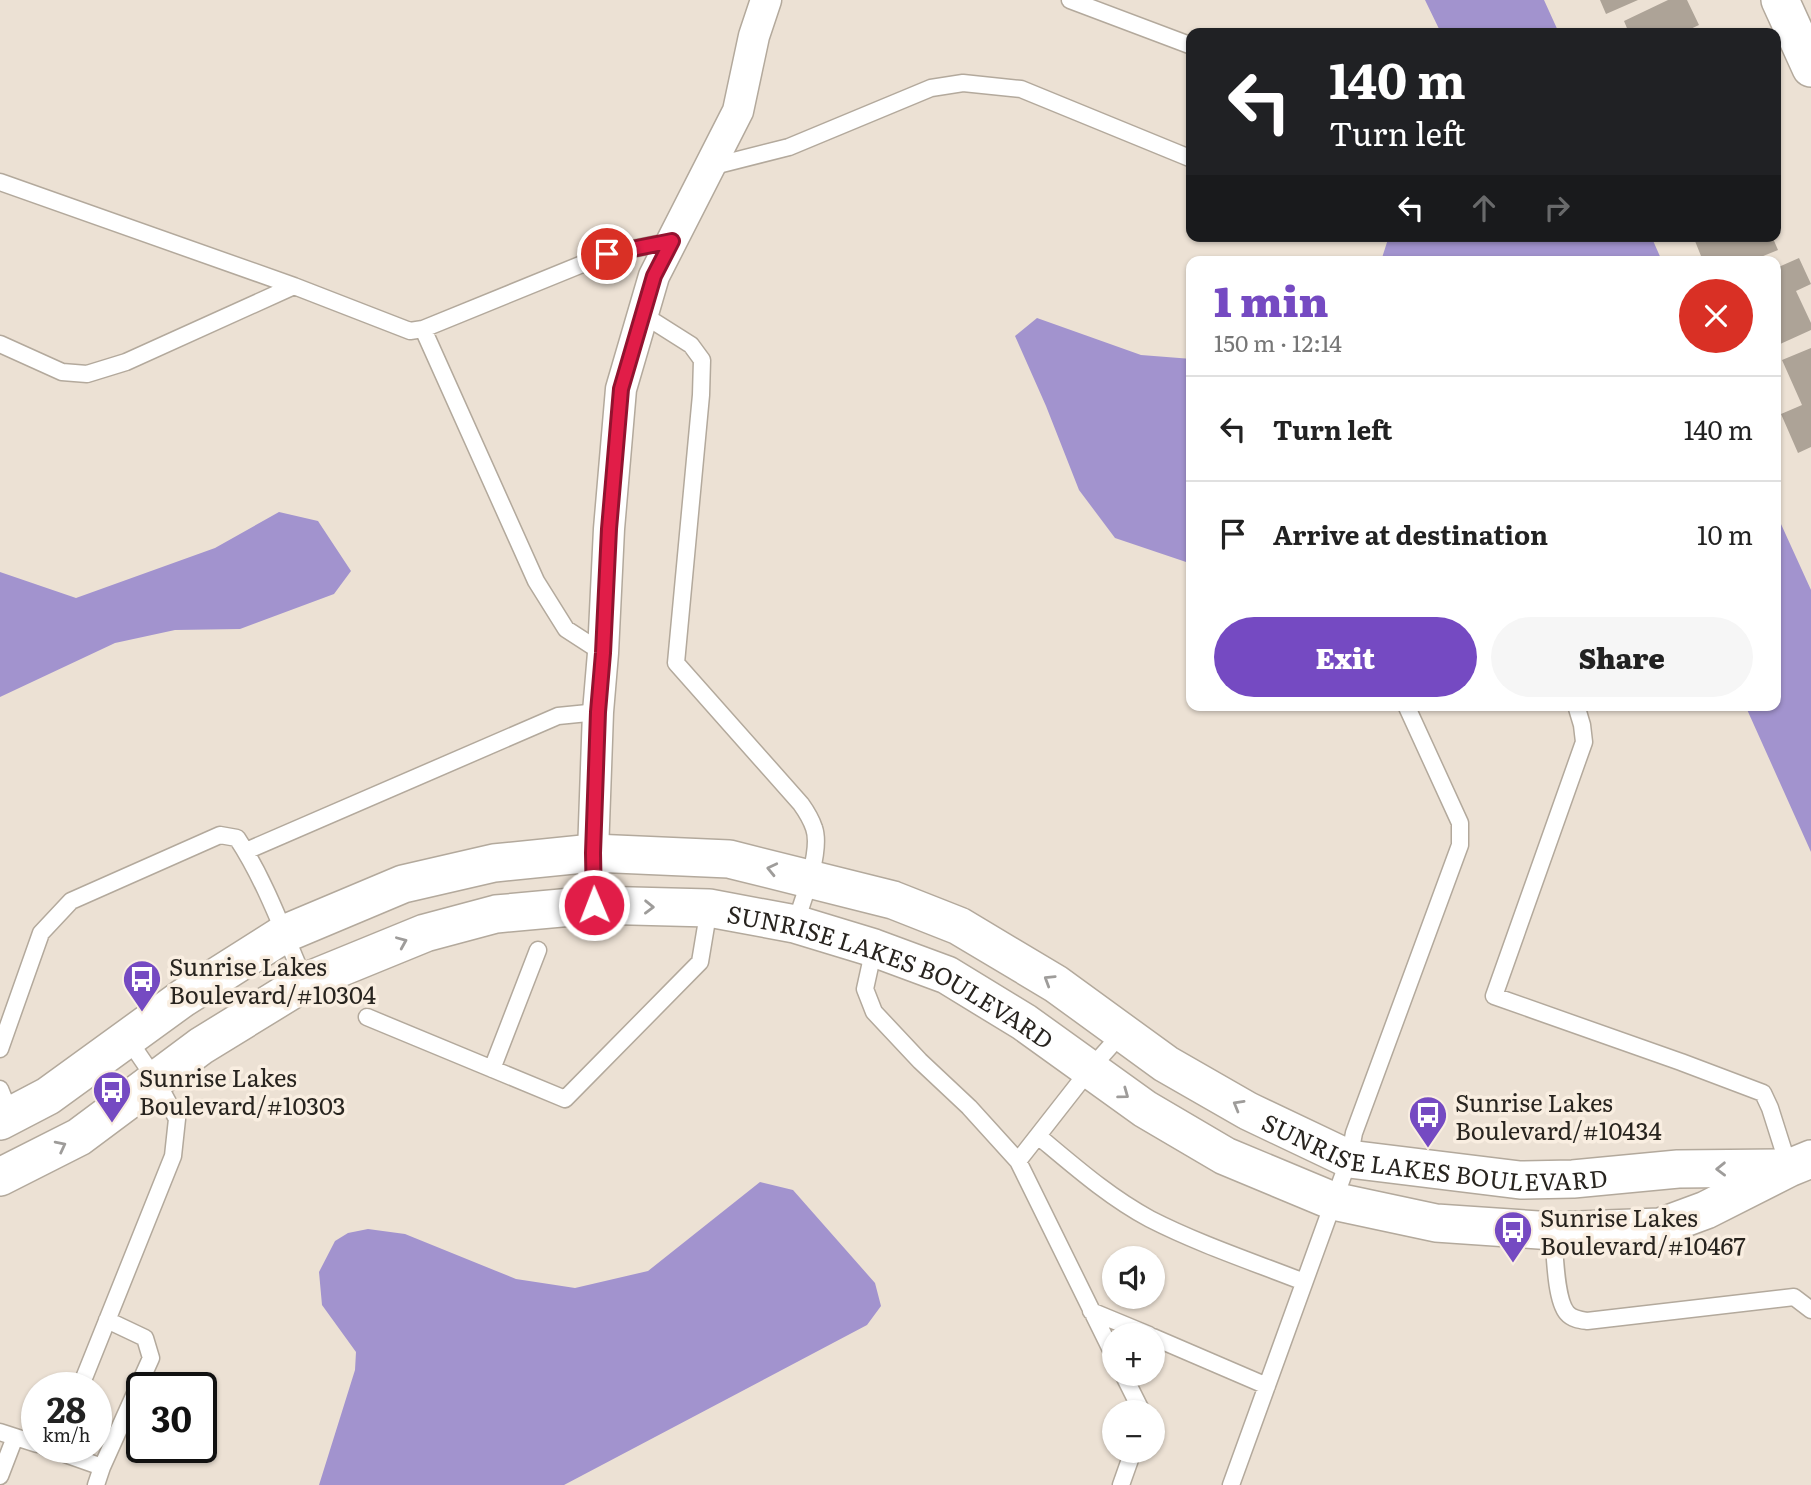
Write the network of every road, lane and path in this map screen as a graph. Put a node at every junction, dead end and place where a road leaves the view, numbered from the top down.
1 (741, 0) edge
2 (766, 0) edge
3 (1070, 0) edge
4 (1780, 0) edge
5 (754, 36) junction
6 (1186, 44) edge
7 (1811, 68) edge
8 (1186, 157) edge
9 (710, 167) junction
10 (0, 182) edge
11 (672, 241) junction
12 (294, 286) junction
13 (642, 314) junction
14 (423, 329) junction
15 (0, 344) edge
16 (603, 653) junction
17 (1409, 711) edge
18 (1578, 711) edge
19 (598, 712) junction
20 (246, 851) junction
21 (593, 853) junction
22 (810, 878) junction
23 (594, 905) junction
24 (709, 908) junction
25 (795, 924) junction
26 (284, 934) junction
27 (874, 948) junction
28 (538, 950) dead end
29 (306, 982) junction
30 (367, 1017) dead end
31 (1123, 1032) junction
32 (128, 1039) junction
33 (0, 1049) edge
34 (492, 1069) junction
35 (1090, 1069) junction
36 (156, 1080) junction
37 (4, 1109) edge
38 (1038, 1136) junction
39 (1349, 1159) junction
40 (1018, 1161) junction
41 (1800, 1163) edge
42 (0, 1177) edge
43 (1333, 1200) junction
44 (1553, 1231) junction
45 (1304, 1282) junction
46 (1811, 1310) edge
47 (1091, 1311) junction
48 (107, 1320) junction
49 (1120, 1323) edge
50 (1102, 1333) edge
51 (1165, 1342) edge
52 (86, 1372) edge
53 (1267, 1386) junction
54 (8, 1434) edge
55 (94, 1463) edge
56 (1129, 1463) edge
57 (102, 1466) junction
58 (0, 1476) edge
59 (96, 1485) edge
60 (1121, 1485) edge
61 (1231, 1485) edge

1 - 5 street
2 - 5 street
3 - 6 lane
4 - 7 street
5 - 9 street
8 - 9 lane
9 - 11 street
10 - 12 lane
11 - 13 street
11 - 14 lane
12 - 14 lane
12 - 15 lane
13 - 16 street
13 - 22 lane
14 - 16 lane
16 - 19 street
17 - 39 lane
18 - 41 lane
19 - 20 lane
19 - 21 street
20 - 26 lane
20 - 33 lane
22 -> 21 street, SUNRISE LAKES BOULEVARD
21 - 23 street
21 - 26 street, SUNRISE LAKES BOULEVARD
22 - 25 lane
31 -> 22 street, SUNRISE LAKES BOULEVARD
23 -> 24 street, SUNRISE LAKES BOULEVARD
29 -> 23 street, SUNRISE LAKES BOULEVARD
24 - 25 street, SUNRISE LAKES BOULEVARD
24 - 34 lane
25 - 27 street, SUNRISE LAKES BOULEVARD
26 - 29 lane
26 - 32 street, SUNRISE LAKES BOULEVARD
27 - 35 street, SUNRISE LAKES BOULEVARD
27 - 40 lane
28 - 34 lane
29 - 36 street, SUNRISE LAKES BOULEVARD
30 - 34 lane
31 - 35 lane
39 -> 31 street, SUNRISE LAKES BOULEVARD
32 - 36 lane
32 - 37 street, SUNRISE LAKES BOULEVARD
35 - 38 lane
35 -> 43 street, SUNRISE LAKES BOULEVARD
42 -> 36 street, SUNRISE LAKES BOULEVARD
36 - 48 lane
38 - 40 lane
38 - 45 lane
41 -> 39 street, SUNRISE LAKES BOULEVARD
39 - 43 lane
40 - 47 lane
41 - 44 street, SUNRISE LAKES BOULEVARD
43 - 44 street, SUNRISE LAKES BOULEVARD
43 - 45 lane
44 - 46 lane
45 - 53 lane
47 - 49 lane
47 - 50 lane
48 - 52 lane
48 - 57 lane
51 - 53 lane
53 - 61 lane
54 - 58 lane
55 - 57 lane
56 - 60 lane
57 - 59 lane

